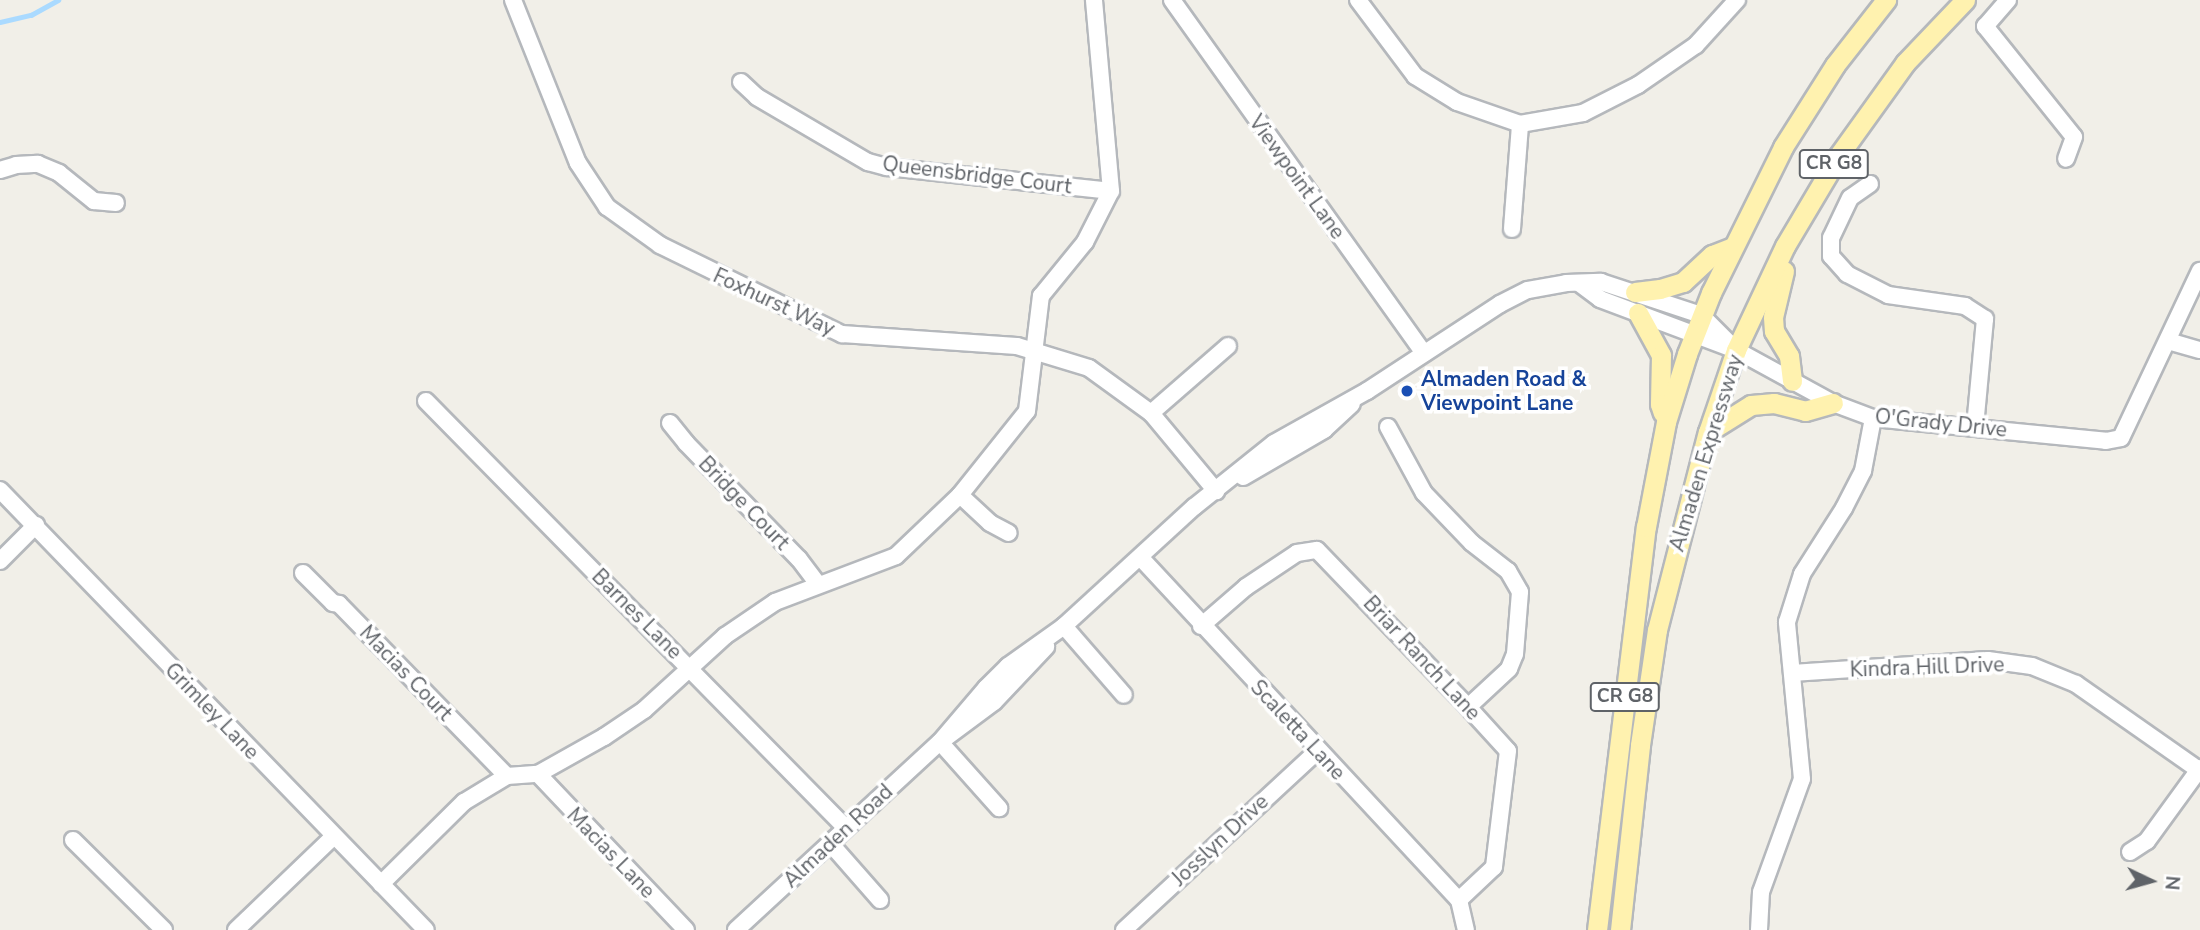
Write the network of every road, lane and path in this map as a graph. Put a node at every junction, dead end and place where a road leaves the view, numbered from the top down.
1 (513, 0) edge
2 (1094, 0) edge
3 (1172, 0) edge
4 (1358, 0) edge
5 (1737, 0) edge
6 (1886, 0) edge
7 (1965, 0) edge
8 (2008, 0) edge
9 (741, 82) dead end
10 (1520, 124) junction
11 (2066, 159) dead end
12 (0, 170) edge
13 (1870, 184) dead end
14 (1111, 191) junction
15 (116, 203) dead end
16 (1511, 229) dead end
17 (1785, 246) junction
18 (1733, 247) junction
19 (2200, 271) edge
20 (1579, 283) junction
21 (1635, 292) junction
22 (1638, 313) junction
23 (1698, 324) junction
24 (2168, 341) junction
25 (1228, 346) dead end
26 (1736, 349) junction
27 (2200, 350) edge
28 (1036, 351) junction
29 (1424, 353) junction
30 (1792, 381) junction
31 (426, 401) dead end
32 (1833, 403) junction
33 (1151, 412) junction
34 (1873, 418) junction
35 (1666, 422) junction
36 (670, 423) dead end
37 (1975, 426) junction
38 (1388, 427) dead end
39 (1708, 432) junction
40 (0, 490) edge
41 (1216, 491) junction
42 (960, 495) junction
43 (36, 525) junction
44 (1009, 533) dead end
45 (1140, 557) junction
46 (0, 561) edge
47 (303, 573) dead end
48 (818, 584) junction
49 (1064, 626) junction
50 (1201, 626) junction
51 (690, 667) junction
52 (1792, 673) junction
53 (1124, 695) dead end
54 (1468, 707) junction
55 (940, 742) junction
56 (1317, 751) junction
57 (2199, 769) edge
58 (538, 774) junction
59 (508, 776) junction
60 (999, 808) dead end
61 (846, 828) junction
62 (333, 837) junction
63 (73, 840) dead end
64 (830, 844) junction
65 (2130, 852) dead end
66 (381, 884) junction
67 (880, 900) dead end
68 (1459, 900) junction
69 (163, 930) edge
70 (236, 930) edge
71 (426, 930) edge
72 (686, 930) edge
73 (737, 930) edge
74 (1124, 930) edge
75 (1466, 930) edge
76 (1597, 930) edge
77 (1620, 930) edge
78 (1759, 930) edge

1 - 28 street, Foxhurst Way
2 - 14 street
3 - 29 street, Viewpoint Lane
4 - 10 street
5 - 10 street
6 - 18 main road, Almaden Expressway / CR G8
7 - 17 main road, Almaden Expressway / CR G8
8 - 11 street
9 - 14 street, Queensbridge Court
10 - 16 street
12 - 15 street
13 - 37 street
14 - 28 street
17 - 26 main road, Almaden Expressway / CR G8
17 - 30 main road
18 - 21 main road
18 - 23 main road, Almaden Expressway / CR G8
19 - 24 street
20 - 21 street, Almaden Road
20 - 22 street, Almaden Road
20 - 29 street, Almaden Road
21 - 23 street, Almaden Road
22 - 23 street, Almaden Road
22 - 35 main road
23 - 26 street, Almaden Road
23 - 35 main road, Almaden Expressway / CR G8
24 - 27 street
24 - 37 street, O'Grady Drive
25 - 33 street
26 - 30 street, O'Grady Drive
26 - 39 main road, Almaden Expressway / CR G8
28 - 33 street, Foxhurst Way
28 - 42 street
29 - 41 street, Almaden Road
30 - 32 street, O'Grady Drive
31 - 51 street, Barnes Lane
32 - 34 street, O'Grady Drive
32 - 39 main road
33 - 41 street, Foxhurst Way
34 - 37 street, O'Grady Drive
34 - 52 street
35 - 76 main road, Almaden Expressway / CR G8
36 - 48 street, Bridge Court
38 - 54 street
39 - 77 main road, Almaden Expressway / CR G8
40 - 43 street, Grimley Lane
41 - 45 street, Almaden Road
42 - 44 street
42 - 48 street
43 - 46 street
43 - 62 street, Grimley Lane
45 - 49 street, Almaden Road
45 - 50 street, Scaletta Lane
47 - 59 street, Macias Court
48 - 51 street
49 - 53 street
49 - 55 street, Almaden Road
50 - 54 street, Briar Ranch Lane
50 - 56 street, Scaletta Lane
51 - 58 street
51 - 61 street, Barnes Lane
52 - 57 street, Kindra Hill Drive
52 - 78 street
54 - 68 street, Briar Ranch Lane
55 - 60 street
55 - 61 street, Almaden Road
56 - 68 street, Scaletta Lane
56 - 74 street, Josslyn Drive
57 - 65 street
58 - 59 street
58 - 72 street, Macias Lane
59 - 66 street
61 - 64 street, Almaden Road
62 - 66 street, Grimley Lane
62 - 70 street
63 - 69 street
64 - 67 street
64 - 73 street, Almaden Road
66 - 71 street, Grimley Lane
68 - 75 street

